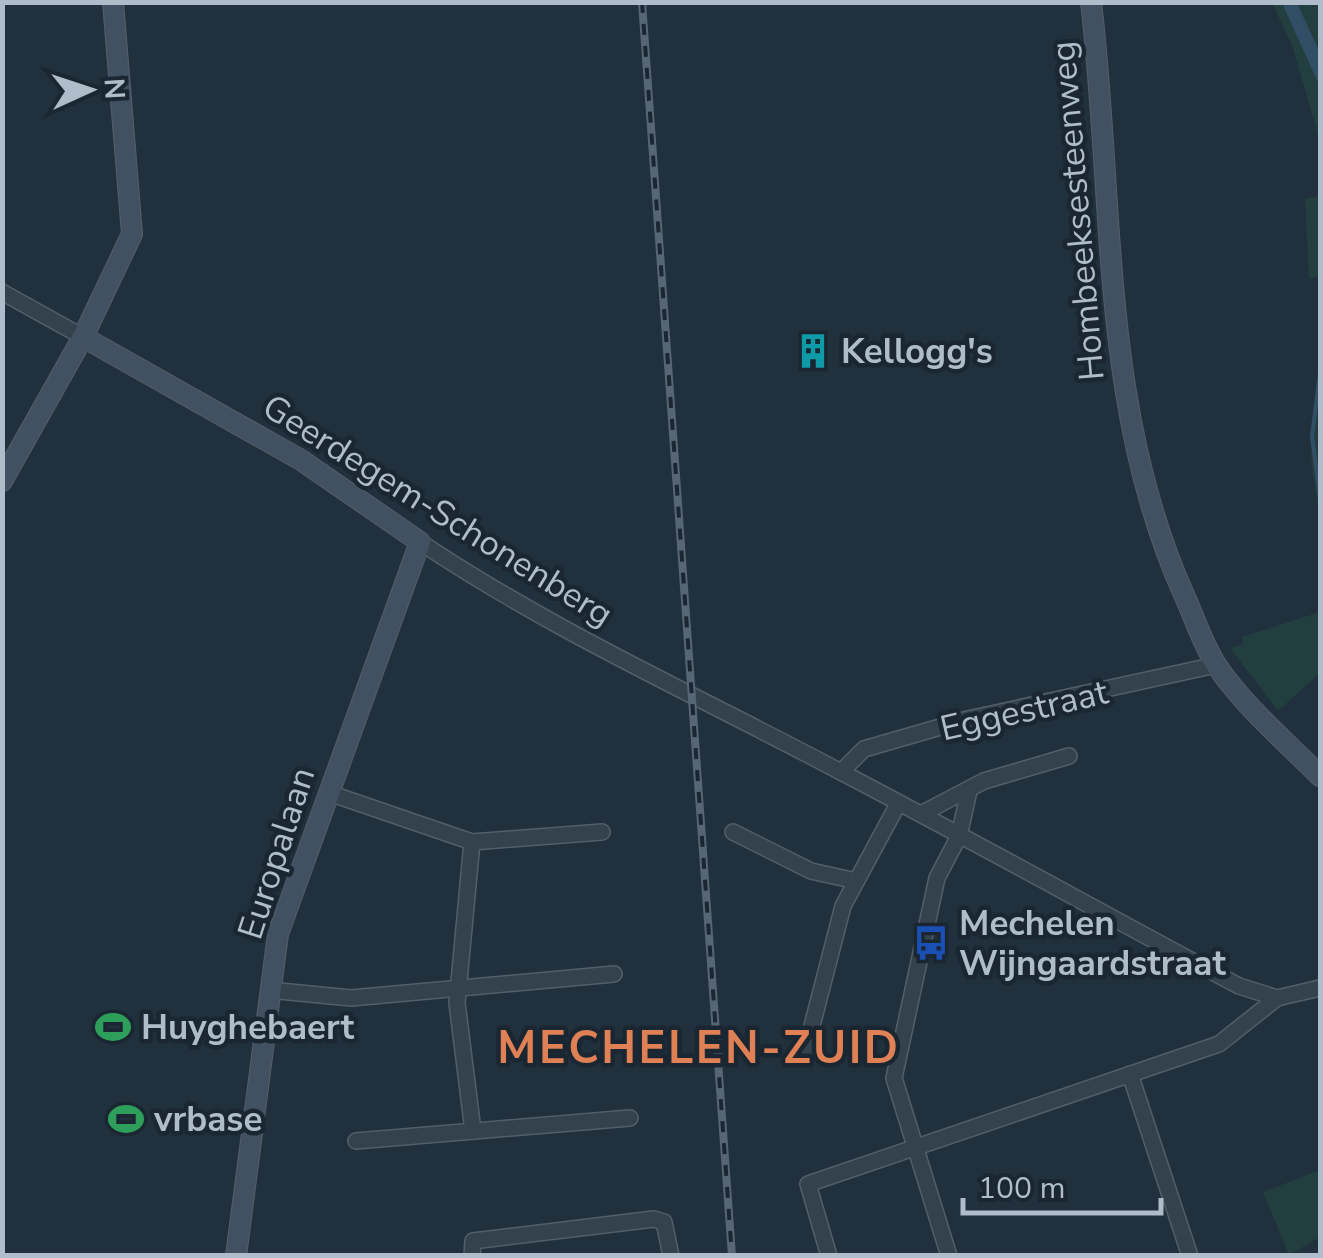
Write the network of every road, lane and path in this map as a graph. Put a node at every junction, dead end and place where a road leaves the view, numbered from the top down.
1 (113, 2) edge
2 (1091, 2) edge
3 (2, 292) edge
4 (83, 337) junction
5 (2, 481) edge
6 (420, 542) junction
7 (1216, 665) junction
8 (1068, 756) dead end
9 (842, 772) junction
10 (1320, 776) edge
11 (970, 791) junction
12 (330, 793) junction
13 (898, 804) junction
14 (921, 814) junction
15 (602, 832) dead end
16 (733, 832) dead end
17 (959, 836) junction
18 (472, 842) junction
19 (856, 881) junction
20 (614, 974) dead end
21 (458, 988) junction
22 (1320, 988) edge
23 (269, 990) junction
24 (1277, 998) junction
25 (806, 1049) dead end
26 (1130, 1074) junction
27 (630, 1118) dead end
28 (473, 1131) junction
29 (356, 1141) dead end
30 (916, 1146) junction
31 (236, 1256) edge
32 (472, 1256) edge
33 (671, 1256) edge
34 (829, 1256) edge
35 (950, 1256) edge
36 (1190, 1256) edge

1 - 4 street
2 - 7 street, Hombeeksesteenweg
3 - 4 street, Geerdegem-Schonenberg
4 - 5 street
4 - 6 street, Geerdegem-Schonenberg
6 - 9 street, Geerdegem-Schonenberg
6 - 12 street, Europalaan
7 - 9 street, Eggestraat
7 - 10 street, Hombeeksesteenweg
8 - 11 street
9 - 13 street, Geerdegem-Schonenberg
11 - 14 street
11 - 17 street
12 - 18 street
12 - 23 street, Europalaan
13 - 14 street, Geerdegem-Schonenberg
13 - 19 street
14 - 17 street, Geerdegem-Schonenberg
15 - 18 street
16 - 19 street
17 - 24 street, Geerdegem-Schonenberg
17 - 30 street
18 - 21 street
19 - 25 street
20 - 21 street
21 - 23 street
21 - 28 street
22 - 24 street
23 - 31 street, Europalaan
24 - 26 street
26 - 30 street
26 - 36 street
27 - 28 street
28 - 29 street
30 - 34 street
30 - 35 street
32 - 33 street

